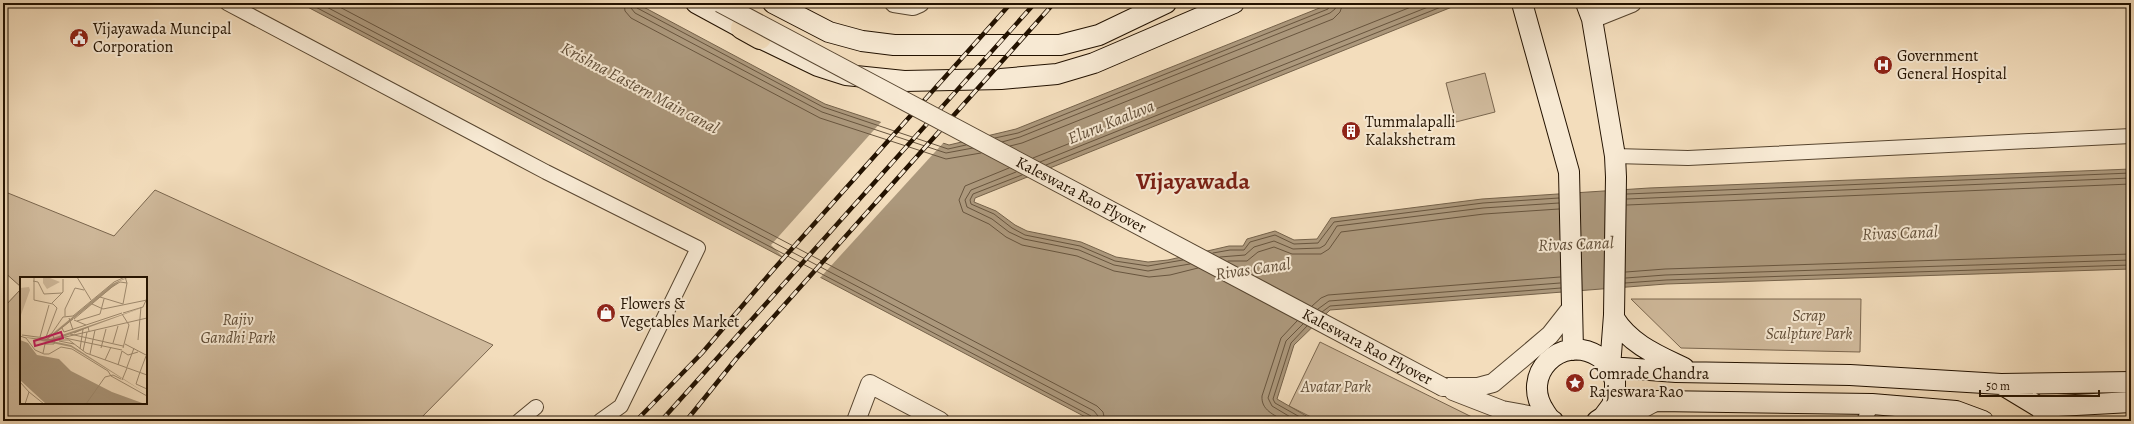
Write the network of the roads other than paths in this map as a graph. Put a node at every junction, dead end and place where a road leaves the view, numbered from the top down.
1 (227, 3) edge
2 (696, 3) edge
3 (720, 3) edge
4 (773, 3) edge
5 (894, 3) edge
6 (920, 3) edge
7 (1166, 3) edge
8 (1234, 3) edge
9 (1522, 3) edge
10 (1632, 3) edge
11 (1589, 11) edge
12 (2131, 136) edge
13 (1615, 156) junction
14 (1572, 313) junction
15 (1614, 316) junction
16 (1565, 352) junction
17 (1610, 367) junction
18 (1692, 372) junction
19 (2131, 382) edge
20 (1493, 383) junction
21 (2001, 384) junction
22 (1443, 387) junction
23 (2131, 402) edge
24 (536, 406) dead end
25 (1868, 412) edge
26 (1616, 413) edge
27 (2041, 416) edge
28 (1522, 418) edge
29 (1550, 420) edge
30 (519, 421) edge
31 (600, 421) edge
32 (856, 421) edge
33 (940, 421) edge
34 (1597, 421) edge
35 (1983, 421) edge

1 - 31 street
2 - 8 main road
3 - 22 street, Kaleswara Rao Flyover, bridge
4 - 7 main road
5 - 6 street
9 - 14 main road
10 - 11 street
11 - 13 main road
12 - 13 street
13 - 15 main road
14 - 16 main road
14 - 20 street
15 - 17 main road
15 - 18 main road
16 - 17 main road
16 - 20 street
16 - 29 main road
17 - 18 main road
17 - 26 main road
18 - 21 main road
19 - 21 main road
20 - 22 street
21 - 27 main road
22 - 28 street, Kaleswara Rao Flyover
23 - 27 main road
24 - 30 street
25 - 26 main road
25 - 35 main road
26 - 34 main road
28 - 29 street, Kaleswara Rao Flyover
32 - 33 street

